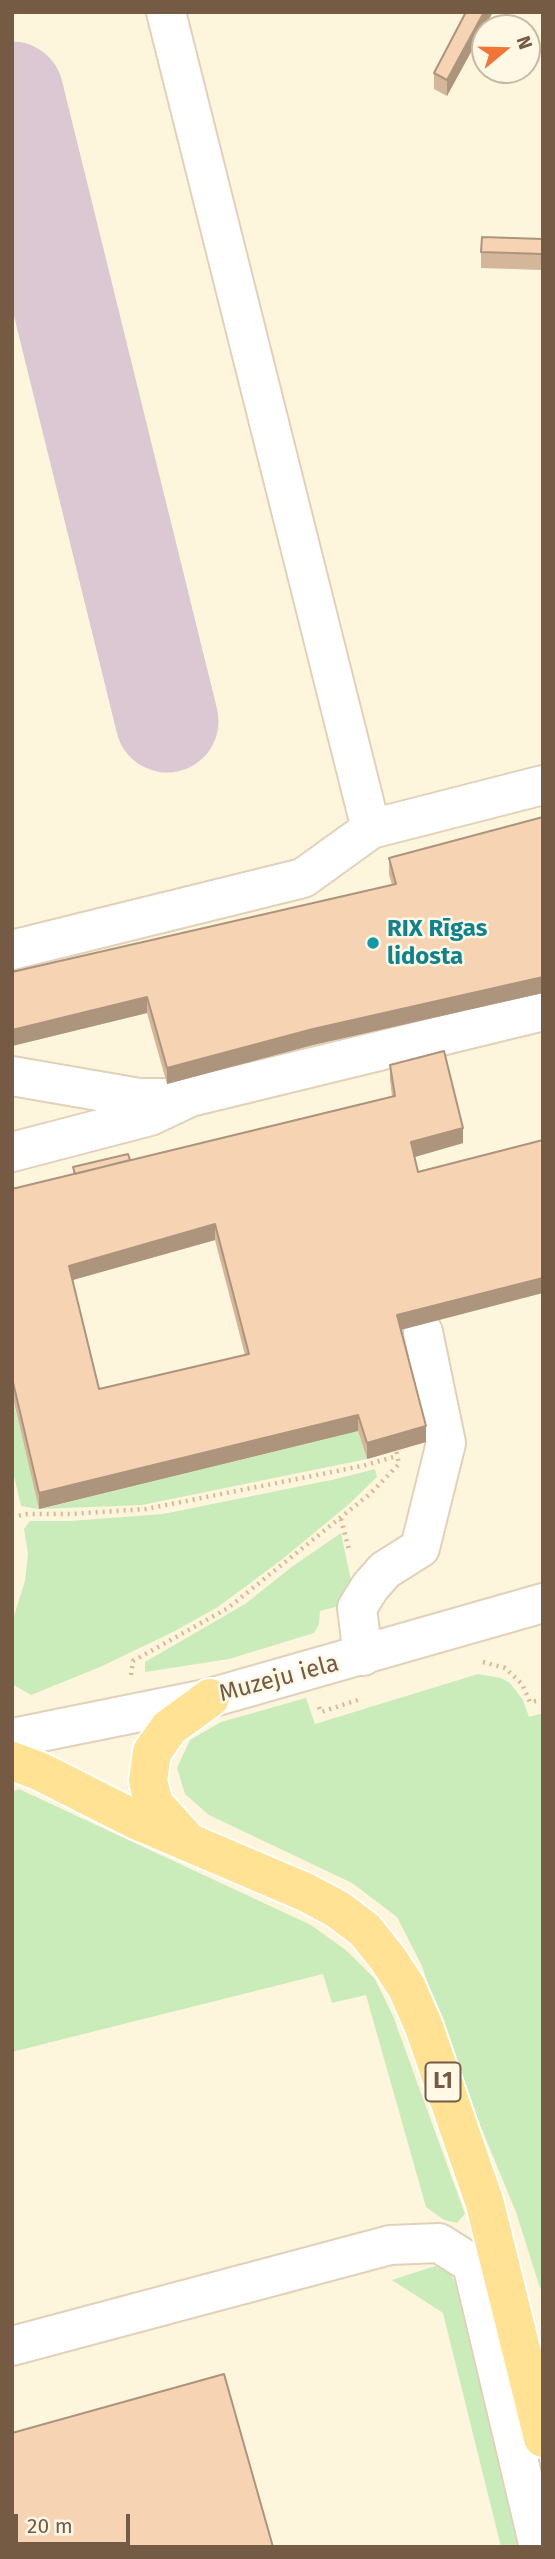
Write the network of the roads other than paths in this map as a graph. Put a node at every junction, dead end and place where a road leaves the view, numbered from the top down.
1 (166, 12) edge
2 (543, 785) edge
3 (371, 829) junction
4 (12, 950) edge
5 (543, 1011) edge
6 (12, 1076) edge
7 (190, 1097) junction
8 (12, 1152) edge
9 (423, 1332) edge
10 (543, 1603) edge
11 (363, 1656) junction
12 (210, 1698) junction
13 (12, 1738) edge
14 (12, 1761) edge
15 (188, 1841) junction
16 (12, 2346) edge
17 (543, 2438) edge
18 (539, 2547) edge

1 - 3 street
2 - 3 street
3 - 4 street
5 - 7 street
6 - 7 street
7 - 8 street
9 - 11 street
10 - 11 street, Muzeju iela
11 - 12 street, Muzeju iela
12 - 13 street, Muzeju iela
12 - 15 main road
14 - 15 main road
15 - 17 main road, L1
16 - 18 street

